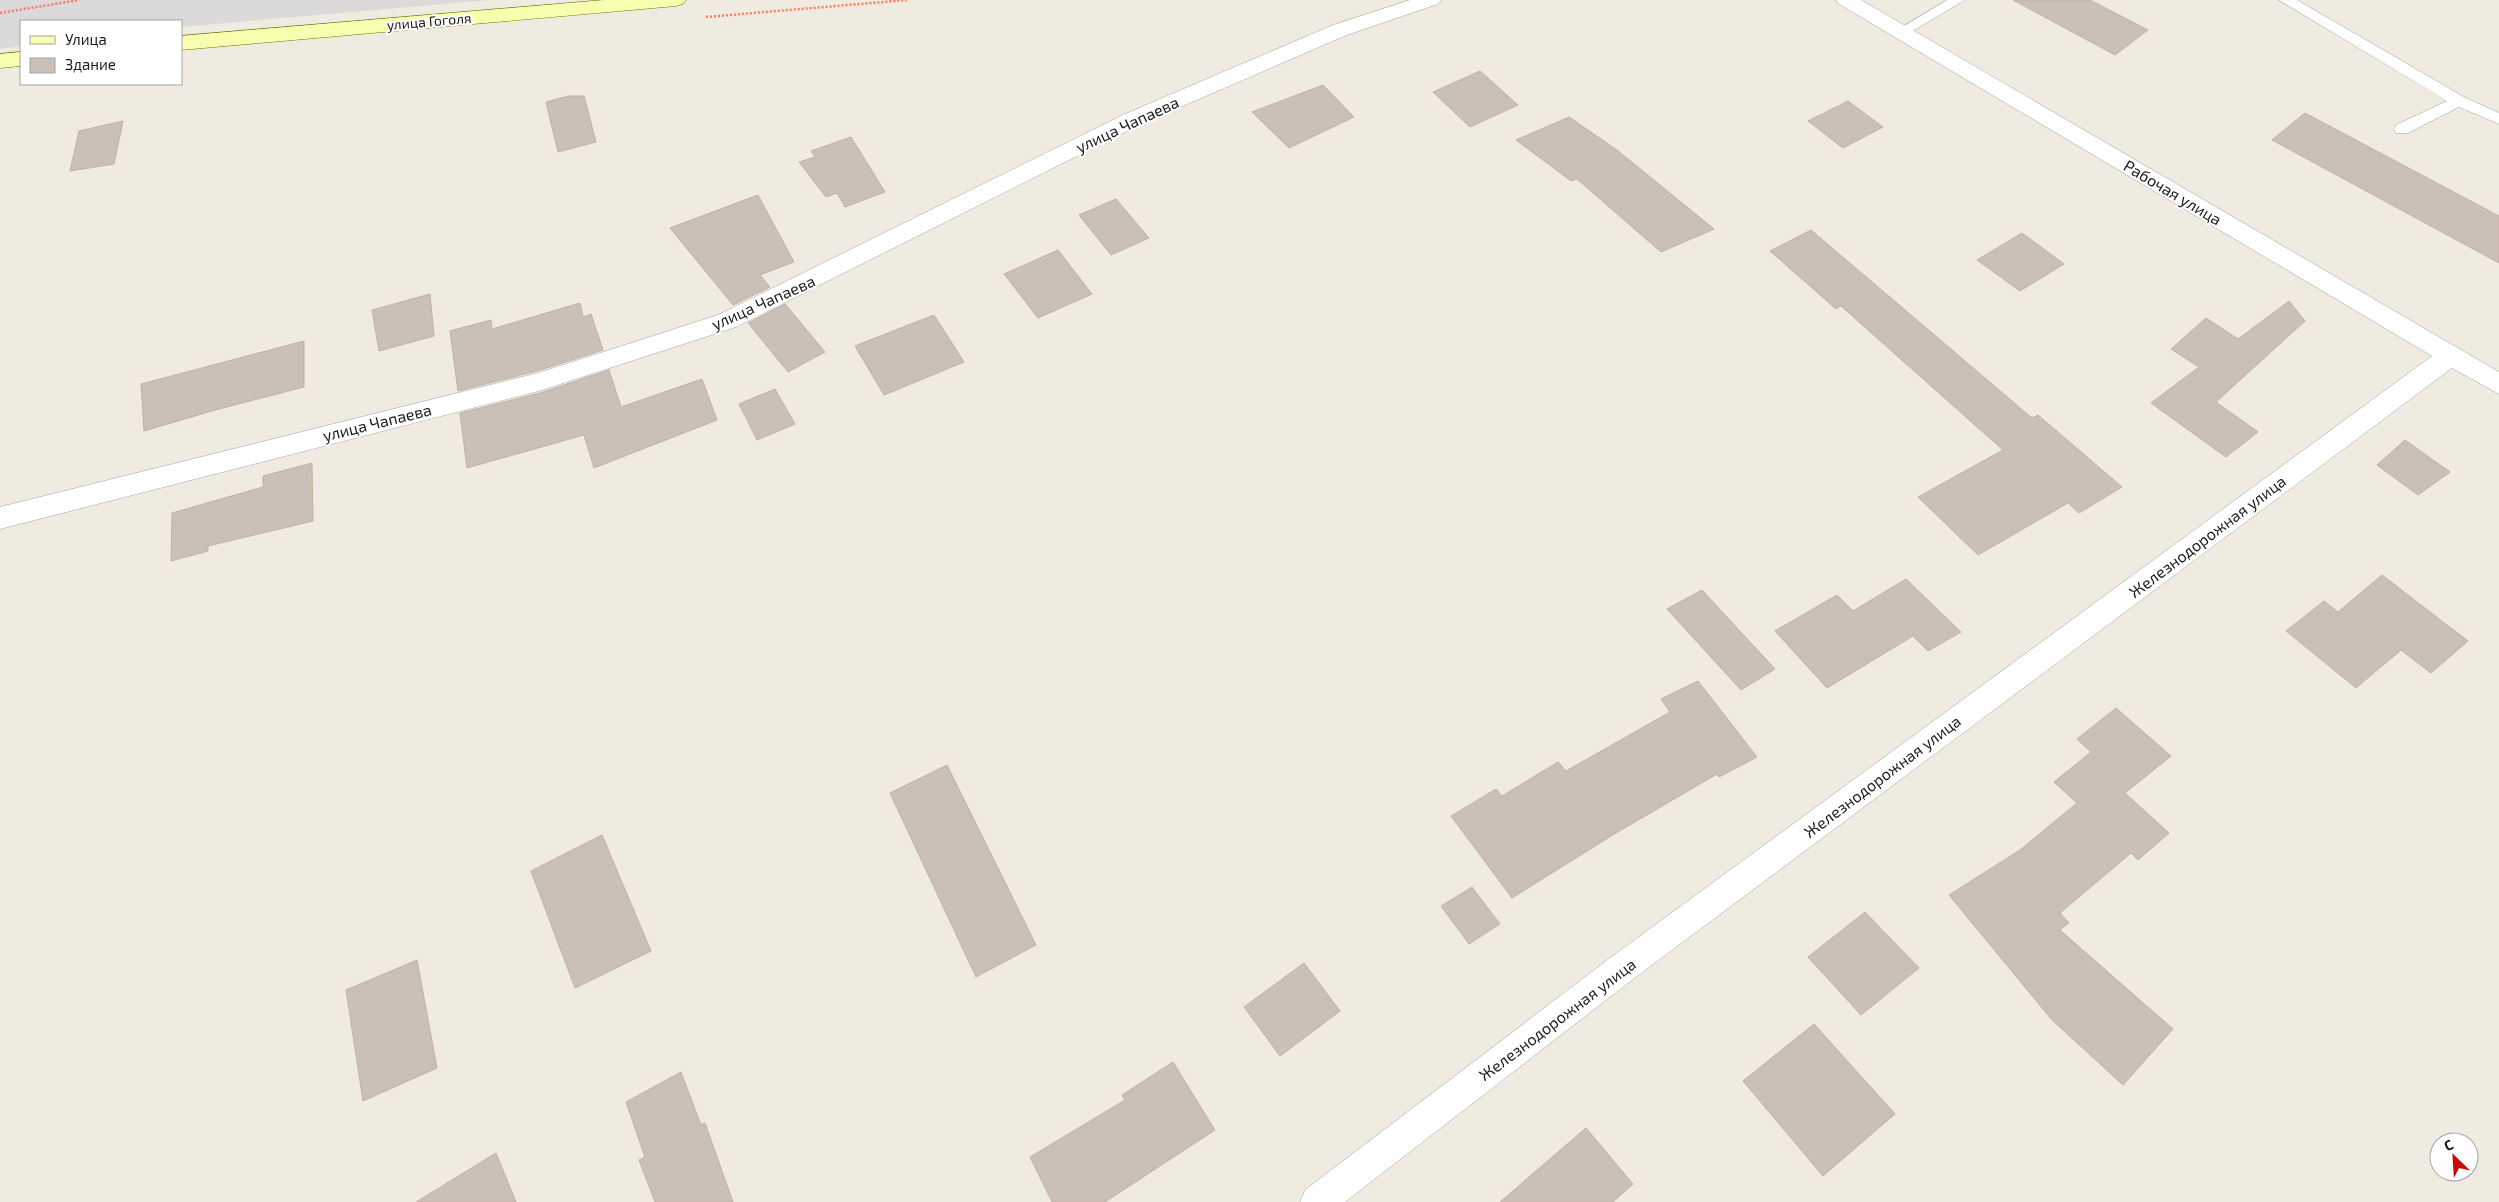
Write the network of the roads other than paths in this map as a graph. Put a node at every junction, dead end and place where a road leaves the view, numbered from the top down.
1 (676, 0) edge
2 (1432, 0) edge
3 (1846, 0) edge
4 (1958, 0) edge
5 (2286, 0) edge
6 (554, 5) edge
7 (1901, 32) junction
8 (182, 43) edge
9 (20, 59) edge
10 (0, 61) edge
11 (2459, 102) junction
12 (2499, 119) edge
13 (2402, 129) dead end
14 (2450, 356) junction
15 (2499, 384) edge
16 (0, 518) edge
17 (1317, 1202) edge

1 - 6 main road, улица Гоголя
2 - 16 street, улица Чапаева
3 - 7 street, Рабочая улица
4 - 7 lane
5 - 11 lane
6 - 8 main road, улица Гоголя
7 - 14 street, Рабочая улица
9 - 10 main road
11 - 12 lane
11 - 13 lane
14 - 15 street, Рабочая улица
14 - 17 street, Железнодорожная улица

